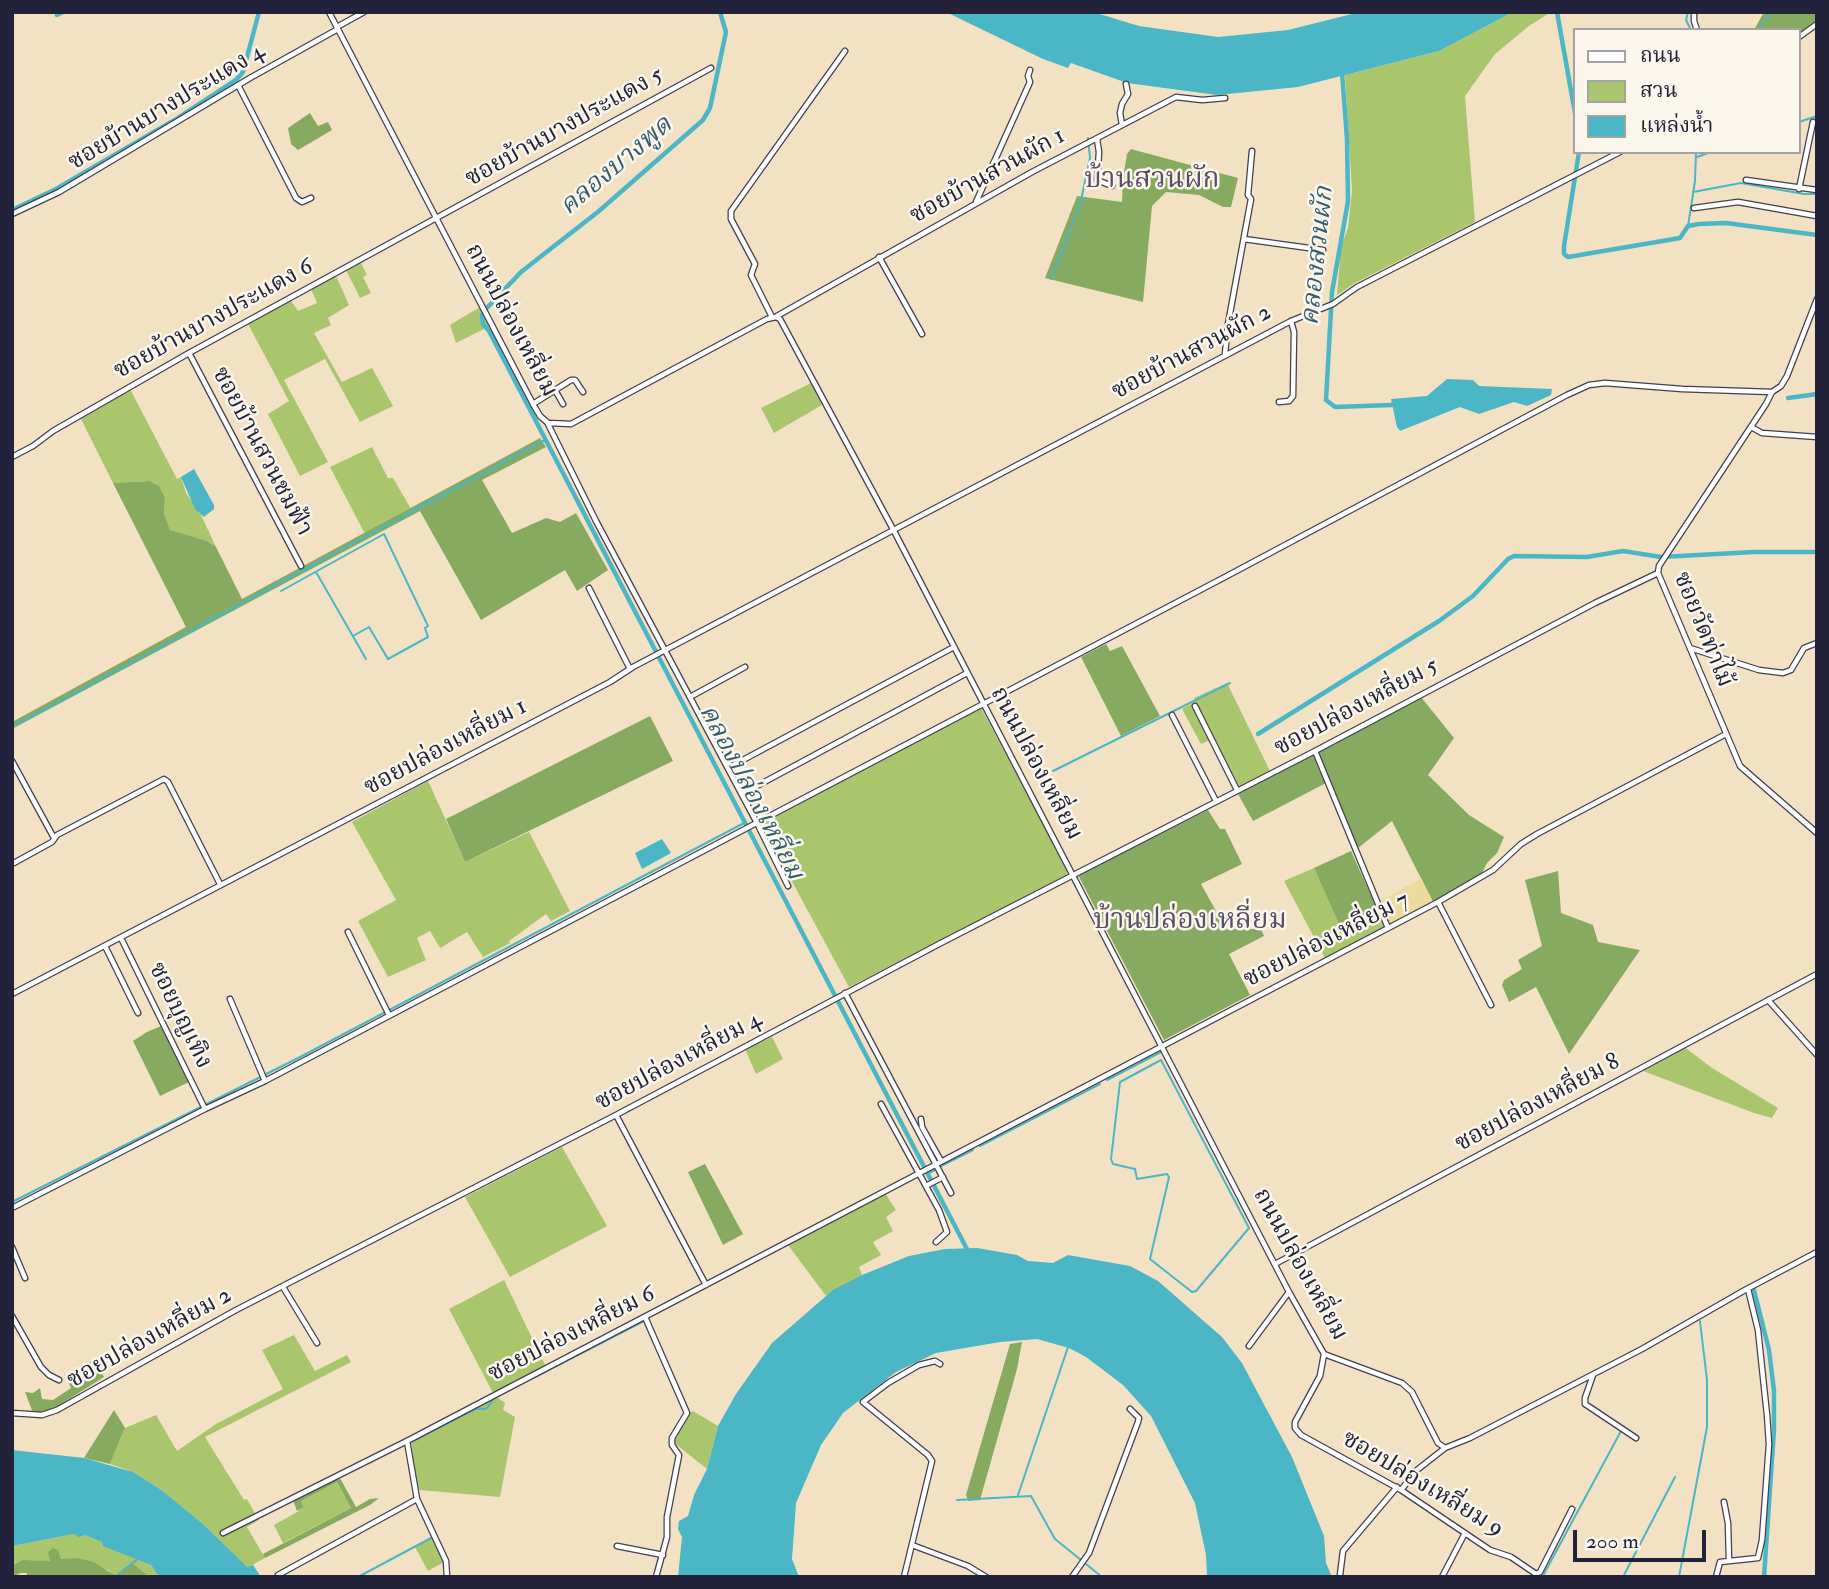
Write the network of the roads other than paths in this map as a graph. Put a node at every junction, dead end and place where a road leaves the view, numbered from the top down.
1 (329, 12) edge
2 (364, 12) edge
3 (1817, 23) edge
4 (337, 28) junction
5 (1801, 35) edge
6 (845, 51) dead end
7 (711, 68) dead end
8 (1030, 69) dead end
9 (1126, 84) dead end
10 (238, 85) junction
11 (1225, 98) dead end
12 (1813, 121) dead end
13 (1122, 125) junction
14 (1095, 139) junction
15 (1252, 151) dead end
16 (1616, 154) edge
17 (1746, 180) dead end
18 (1112, 186) dead end
19 (1799, 188) junction
20 (1817, 190) edge
21 (311, 198) dead end
22 (976, 203) junction
23 (1694, 208) dead end
24 (12, 214) edge
25 (1817, 216) edge
26 (436, 218) junction
27 (1244, 239) junction
28 (1323, 250) dead end
29 (879, 257) junction
30 (1817, 299) edge
31 (774, 317) junction
32 (1291, 321) junction
33 (922, 334) dead end
34 (189, 353) junction
35 (1225, 355) junction
36 (555, 390) junction
37 (583, 392) dead end
38 (1772, 392) junction
39 (1279, 402) dead end
40 (533, 404) junction
41 (563, 404) dead end
42 (548, 423) junction
43 (1751, 427) junction
44 (1817, 437) edge
45 (12, 457) edge
46 (894, 531) junction
47 (301, 566) dead end
48 (1658, 573) junction
49 (589, 588) dead end
50 (1817, 643) edge
51 (954, 647) junction
52 (1689, 647) junction
53 (666, 650) junction
54 (745, 667) dead end
55 (630, 669) junction
56 (967, 673) junction
57 (690, 697) junction
58 (983, 703) junction
59 (1195, 706) dead end
60 (1172, 715) dead end
61 (1726, 734) junction
62 (1315, 751) junction
63 (12, 761) edge
64 (728, 768) junction
65 (1237, 790) junction
66 (742, 794) junction
67 (1216, 801) junction
68 (757, 823) junction
69 (1817, 833) edge
70 (54, 838) junction
71 (12, 864) edge
72 (1073, 874) junction
73 (220, 884) junction
74 (788, 886) dead end
75 (1438, 902) junction
76 (1388, 928) junction
77 (348, 932) dead end
78 (121, 938) junction
79 (105, 946) junction
80 (1817, 974) edge
81 (845, 993) junction
82 (12, 994) edge
83 (230, 999) dead end
84 (1768, 1000) junction
85 (1491, 1005) dead end
86 (387, 1012) junction
87 (138, 1013) dead end
88 (1162, 1047) junction
89 (1817, 1055) edge
90 (265, 1081) junction
91 (881, 1104) dead end
92 (205, 1109) junction
93 (616, 1115) junction
94 (921, 1119) dead end
95 (936, 1164) junction
96 (919, 1173) junction
97 (940, 1178) junction
98 (928, 1185) junction
99 (951, 1193) dead end
100 (12, 1208) edge
101 (936, 1242) dead end
102 (12, 1247) edge
103 (1817, 1252) edge
104 (1275, 1264) junction
105 (25, 1278) dead end
106 (300, 1278) joint
107 (706, 1285) junction
108 (283, 1287) junction
109 (1748, 1289) junction
110 (1289, 1292) junction
111 (12, 1316) edge
112 (645, 1317) junction
113 (317, 1343) dead end
114 (1249, 1346) dead end
115 (1324, 1354) junction
116 (940, 1364) dead end
117 (1593, 1374) junction
118 (59, 1380) dead end
119 (1130, 1409) dead end
120 (12, 1413) edge
121 (1636, 1438) dead end
122 (407, 1441) junction
123 (1445, 1447) junction
124 (1399, 1488) junction
125 (417, 1499) junction
126 (1724, 1502) dead end
127 (1572, 1509) dead end
128 (223, 1533) dead end
129 (1465, 1533) junction
130 (912, 1545) junction
131 (617, 1546) dead end
132 (663, 1555) junction
133 (1729, 1560) junction
134 (1340, 1575) dead end
135 (278, 1576) edge
136 (447, 1577) edge
137 (656, 1577) edge
138 (904, 1577) edge
139 (986, 1577) edge
140 (1072, 1577) edge
141 (1442, 1577) edge
142 (1716, 1577) edge

1 - 4 street, ถนนปล่องเหลี่ยม
2 - 4 street, ซอยบ้านบางประแดง 4
3 - 5 street
4 - 10 street, ซอยบ้านบางประแดง 4
4 - 26 street, ถนนปล่องเหลี่ยม
6 - 31 street
7 - 26 street, ซอยบ้านบางประแดง 5
8 - 22 street
9 - 13 street
10 - 21 street
10 - 24 street, ซอยบ้านบางประแดง 4
11 - 13 street, ซอยบ้านสวนผัก 1
12 - 19 street
13 - 14 street, ซอยบ้านสวนผัก 1
14 - 18 street
14 - 22 street, ซอยบ้านสวนผัก 1
15 - 27 street
16 - 32 street, ซอยบ้านสวนผัก 2
17 - 19 street
19 - 20 street
22 - 29 street, ซอยบ้านสวนผัก 1
23 - 25 street
26 - 34 street, ซอยบ้านบางประแดง 6
26 - 40 street, ถนนปล่องเหลี่ยม
27 - 28 street
27 - 35 street
29 - 31 street, ซอยบ้านสวนผัก 1
29 - 33 street
30 - 38 street, ซอยวัดท่าไม้
31 - 42 street, ถนนปล่องเหลี่ยม
31 - 46 street, ถนนปล่องเหลี่ยม
32 - 35 street, ซอยบ้านสวนผัก 2
32 - 39 street
34 - 45 street, ซอยบ้านบางประแดง 6
34 - 47 street, ซอยบ้านสวนชมฟ้า
35 - 46 street, ซอยบ้านสวนผัก 2
36 - 37 street
36 - 40 street
36 - 41 street
38 - 43 street, ซอยวัดท่าไม้
38 - 58 street
40 - 42 street, ถนนปล่องเหลี่ยม
42 - 53 street
43 - 44 street
43 - 48 street, ซอยวัดท่าไม้
46 - 51 street, ถนนปล่องเหลี่ยม
46 - 53 street, ซอยปล่องเหลี่ยม 1
48 - 52 street, ซอยวัดท่าไม้
48 - 62 street, ซอยปล่องเหลี่ยม 5
49 - 55 street
50 - 52 street
51 - 56 street, ถนนปล่องเหลี่ยม
51 - 64 street
52 - 61 street, ซอยวัดท่าไม้
53 - 55 street, ซอยปล่องเหลี่ยม 1
53 - 57 street
54 - 57 street
55 - 73 street, ซอยปล่องเหลี่ยม 1
56 - 58 street, ถนนปล่องเหลี่ยม
56 - 66 street
57 - 64 street
58 - 68 street
58 - 72 street, ถนนปล่องเหลี่ยม
59 - 65 street
60 - 67 street
61 - 69 street, ซอยวัดท่าไม้
61 - 75 street, ซอยปล่องเหลี่ยม 7
62 - 65 street, ซอยปล่องเหลี่ยม 5
62 - 76 street
63 - 70 street
64 - 66 street
65 - 67 street, ซอยปล่องเหลี่ยม 5
66 - 68 street
67 - 72 street, ซอยปล่องเหลี่ยม 5
68 - 74 street
68 - 86 street
70 - 71 street
70 - 73 street
72 - 81 street, ซอยปล่องเหลี่ยม 4
72 - 88 street, ถนนปล่องเหลี่ยม
73 - 78 street, ซอยปล่องเหลี่ยม 1
75 - 76 street, ซอยปล่องเหลี่ยม 7
75 - 85 street
76 - 88 street, ซอยปล่องเหลี่ยม 7
77 - 86 street
78 - 79 street, ซอยปล่องเหลี่ยม 1
78 - 92 street, ซอยบุญเทิง
79 - 82 street, ซอยปล่องเหลี่ยม 1
79 - 87 street
80 - 84 street, ซอยปล่องเหลี่ยม 8
81 - 93 street, ซอยปล่องเหลี่ยม 4
81 - 95 street
83 - 90 street
84 - 89 street
84 - 104 street, ซอยปล่องเหลี่ยม 8
86 - 90 street
88 - 95 street, ซอยปล่องเหลี่ยม 7
88 - 104 street, ถนนปล่องเหลี่ยม
90 - 92 street
91 - 96 street
92 - 100 street
93 - 106 street, ซอยปล่องเหลี่ยม 4
93 - 107 street
94 - 95 street
95 - 96 street, ซอยปล่องเหลี่ยม 6
95 - 97 street
96 - 98 street
96 - 107 street, ซอยปล่องเหลี่ยม 6
97 - 98 street
97 - 99 street
98 - 101 street
102 - 105 street
103 - 109 street
104 - 110 street, ถนนปล่องเหลี่ยม
106 - 108 street, ซอยปล่องเหลี่ยม 2
107 - 112 street, ซอยปล่องเหลี่ยม 6
108 - 113 street
108 - 120 street, ซอยปล่องเหลี่ยม 2
109 - 117 street
109 - 133 street
110 - 114 street
110 - 115 street, ถนนปล่องเหลี่ยม
111 - 118 street
112 - 122 street, ซอยปล่องเหลี่ยม 6
112 - 132 street
115 - 123 street, ถนนปล่องเหลี่ยม
115 - 124 street, ซอยปล่องเหลี่ยม 9
116 - 130 street
117 - 121 street
117 - 123 street
119 - 140 street
122 - 125 street
122 - 128 street, ซอยปล่องเหลี่ยม 6
123 - 124 street
124 - 129 street, ซอยปล่องเหลี่ยม 9
124 - 134 street
125 - 135 street
125 - 136 street
126 - 133 street
127 - 129 street, ซอยปล่องเหลี่ยม 9
129 - 141 street
130 - 138 street
130 - 139 street
131 - 132 street
132 - 137 street
133 - 142 street

